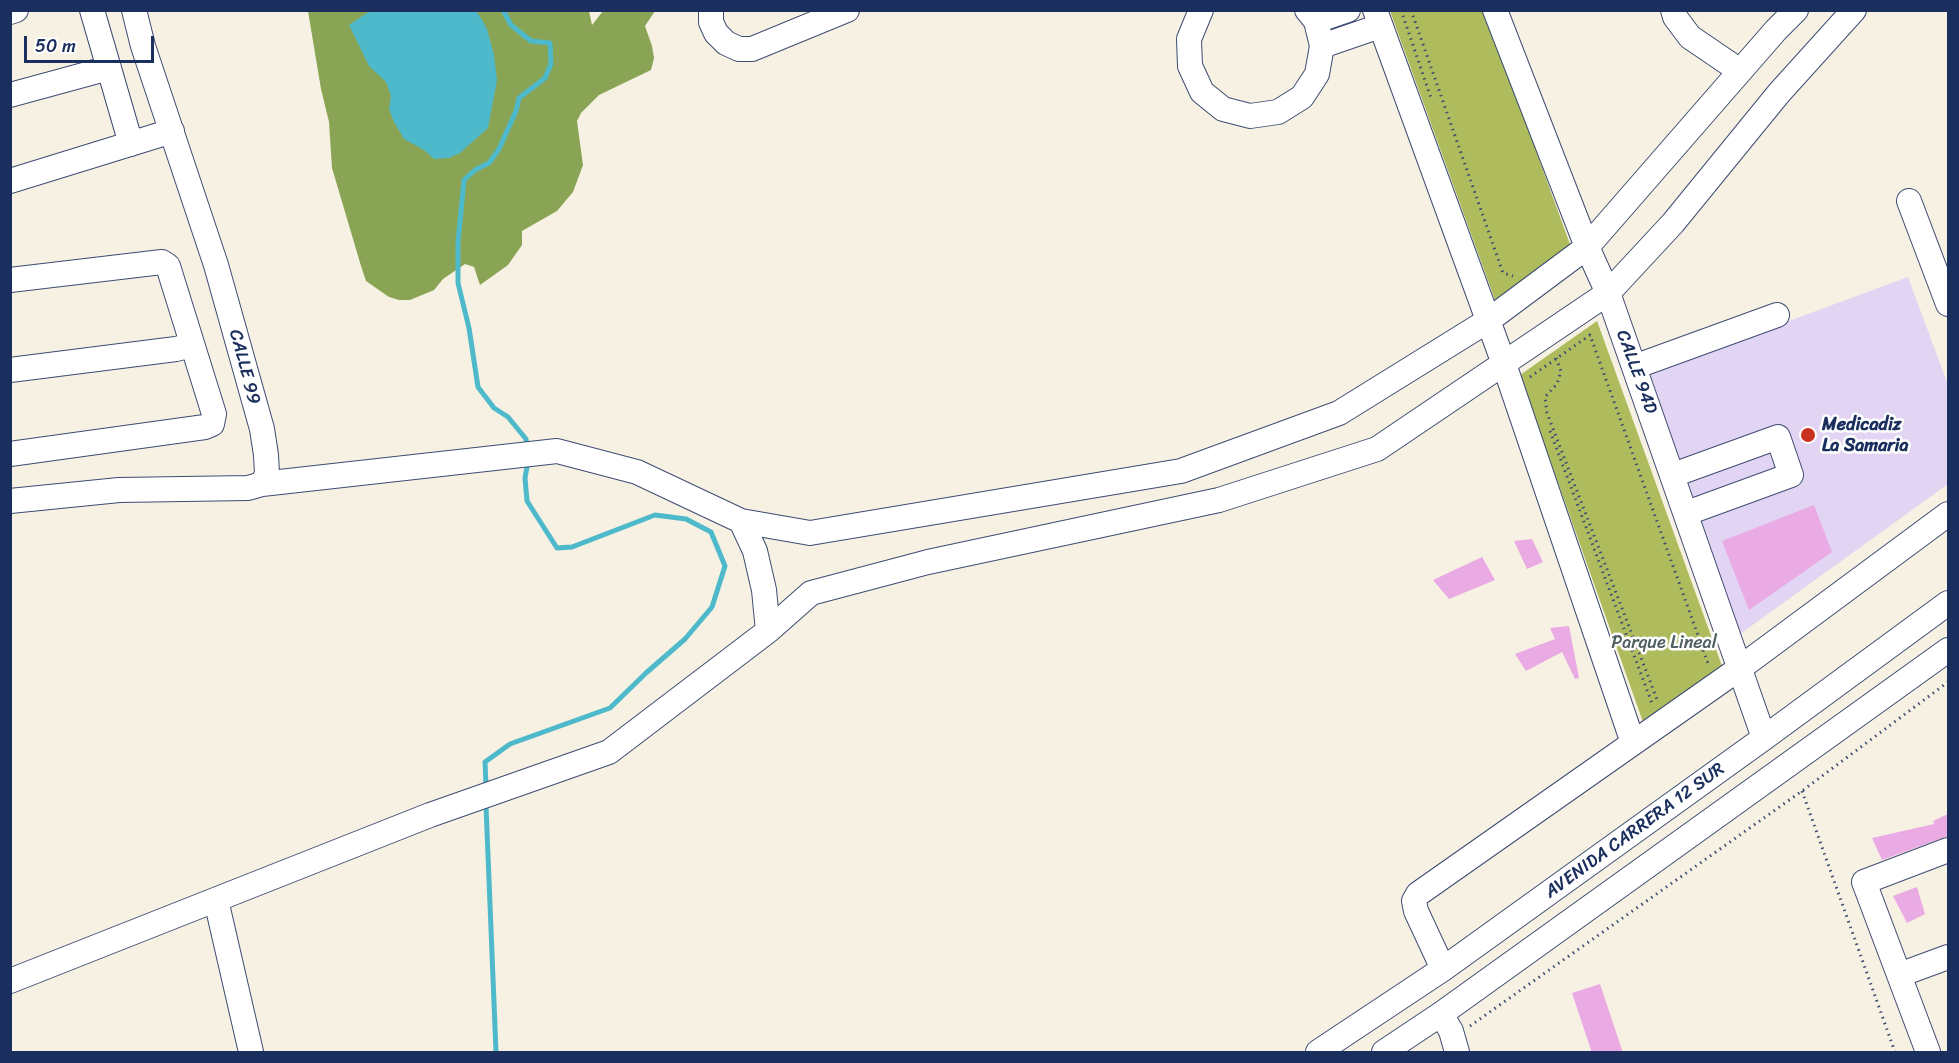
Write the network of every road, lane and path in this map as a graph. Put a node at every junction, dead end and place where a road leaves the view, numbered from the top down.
1 (16, 10) edge
2 (92, 10) edge
3 (134, 10) edge
4 (711, 10) edge
5 (847, 10) edge
6 (1201, 10) edge
7 (1348, 10) edge
8 (1411, 10) edge
9 (1495, 10) edge
10 (1672, 10) edge
11 (1796, 10) edge
12 (1854, 10) edge
13 (10, 12) edge
14 (1312, 16) edge
15 (1378, 18) edge
16 (1322, 46) junction
17 (110, 68) junction
18 (1740, 71) junction
19 (10, 95) edge
20 (172, 131) junction
21 (131, 144) junction
22 (10, 182) edge
23 (1909, 201) dead end
24 (1587, 247) junction
25 (1518, 279) dead end
26 (10, 280) edge
27 (1608, 293) junction
28 (1948, 304) edge
29 (1777, 315) dead end
30 (1489, 320) junction
31 (192, 345) junction
32 (1556, 357) junction
33 (1504, 364) junction
34 (1634, 367) junction
35 (10, 370) edge
36 (1534, 387) dead end
37 (1542, 409) dead end
38 (10, 454) edge
39 (1673, 475) junction
40 (262, 484) junction
41 (10, 501) edge
42 (1687, 513) junction
43 (1948, 514) edge
44 (741, 521) junction
45 (1948, 603) edge
46 (768, 631) junction
47 (1948, 650) edge
48 (1740, 668) junction
49 (1710, 669) dead end
50 (1948, 682) edge
51 (1659, 704) dead end
52 (1653, 707) dead end
53 (1764, 738) junction
54 (1633, 742) junction
55 (1802, 791) junction
56 (1948, 850) edge
57 (216, 900) junction
58 (1948, 957) edge
59 (1443, 969) junction
60 (1899, 975) junction
61 (10, 981) edge
62 (1441, 1014) junction
63 (1455, 1045) edge
64 (251, 1053) edge
65 (1318, 1053) edge
66 (1384, 1053) edge
67 (1895, 1053) edge
68 (1928, 1053) edge

1 - 13 street
2 - 17 street
3 - 20 street, CALLE 99
4 - 5 street
6 - 16 street
7 - 14 street
8 - 25 path
9 - 24 street, CALLE 94D
10 - 18 street
11 - 18 street
12 - 27 street
14 - 16 street
15 - 16 street
15 - 30 street
17 - 19 street
17 - 21 street
18 - 24 street
20 - 21 street
20 - 40 street, CALLE 99
21 - 22 street
23 - 28 street
24 - 27 street, CALLE 94D
24 - 30 street
26 - 31 street
27 - 33 street
27 - 34 street, CALLE 94D
29 - 34 street
30 - 33 street
30 - 44 street
31 - 35 street
31 - 38 street
32 - 36 path
32 - 49 path
32 - 51 path
33 - 46 street
33 - 54 street
34 - 39 street, CALLE 94D
37 - 52 path
39 - 42 street, CALLE 94D
39 - 42 street
40 - 41 street
40 - 44 street
42 - 48 street, CALLE 94D
43 - 48 street
44 - 46 street
45 - 53 street, AVENIDA CARRERA 12 SUR
46 - 57 street
47 - 62 street, AVENIDA CARRERA 12 SUR
48 - 53 street, CALLE 94D
48 - 54 street
50 - 55 path
53 - 59 street, AVENIDA CARRERA 12 SUR
54 - 59 street
55 - 63 path
55 - 67 path
56 - 60 street
57 - 61 street
57 - 64 street
58 - 60 street
59 - 65 street, AVENIDA CARRERA 12 SUR
60 - 68 street
62 - 63 street
62 - 66 street, AVENIDA CARRERA 12 SUR

